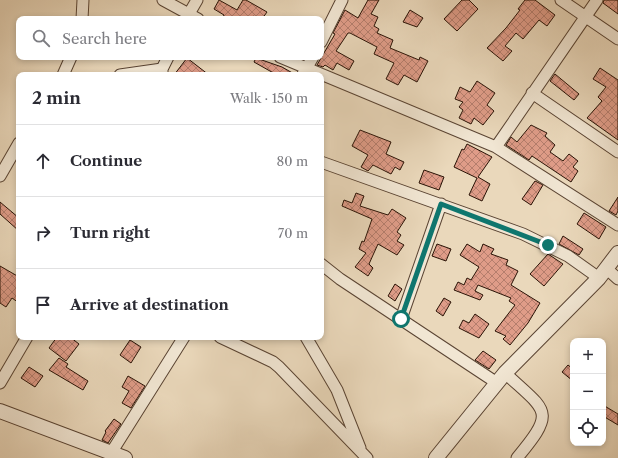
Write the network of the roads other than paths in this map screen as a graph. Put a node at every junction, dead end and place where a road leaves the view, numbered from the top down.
1 (83, 0) edge
2 (163, 0) edge
3 (197, 0) edge
4 (342, 0) edge
5 (561, 0) edge
6 (597, 0) edge
7 (82, 16) edge
8 (188, 16) edge
9 (190, 16) edge
10 (586, 16) junction
11 (324, 36) edge
12 (618, 39) edge
13 (69, 60) edge
14 (167, 60) edge
15 (285, 60) edge
16 (311, 60) edge
17 (64, 72) edge
18 (162, 72) edge
19 (305, 72) edge
20 (324, 79) edge
21 (532, 93) junction
22 (496, 147) junction
23 (16, 148) edge
24 (618, 152) edge
25 (324, 163) edge
26 (0, 176) edge
27 (441, 204) junction
28 (618, 225) edge
29 (618, 253) edge
30 (324, 267) edge
31 (603, 273) junction
32 (618, 279) edge
33 (401, 319) junction
34 (25, 340) edge
35 (182, 340) edge
36 (226, 340) edge
37 (308, 340) edge
38 (501, 378) junction
39 (0, 383) edge
40 (0, 411) edge
41 (111, 453) junction
42 (365, 456) edge
43 (125, 458) edge
44 (436, 458) edge
45 (516, 458) edge

1 - 7 street
2 - 8 street
3 - 9 street
4 - 11 street
5 - 10 street
6 - 10 street
10 - 12 street
10 - 21 street
13 - 17 street
14 - 18 street
15 - 19 street
16 - 19 street
20 - 22 street
21 - 22 street
21 - 24 street
22 - 28 street
23 - 26 street
25 - 27 street
27 - 31 street
27 - 33 street
29 - 31 street
30 - 33 street
31 - 32 street
31 - 38 street
33 - 38 street
34 - 39 street
35 - 41 street
36 - 42 street
37 - 42 street
38 - 44 street
38 - 45 street
40 - 41 street
41 - 43 street

